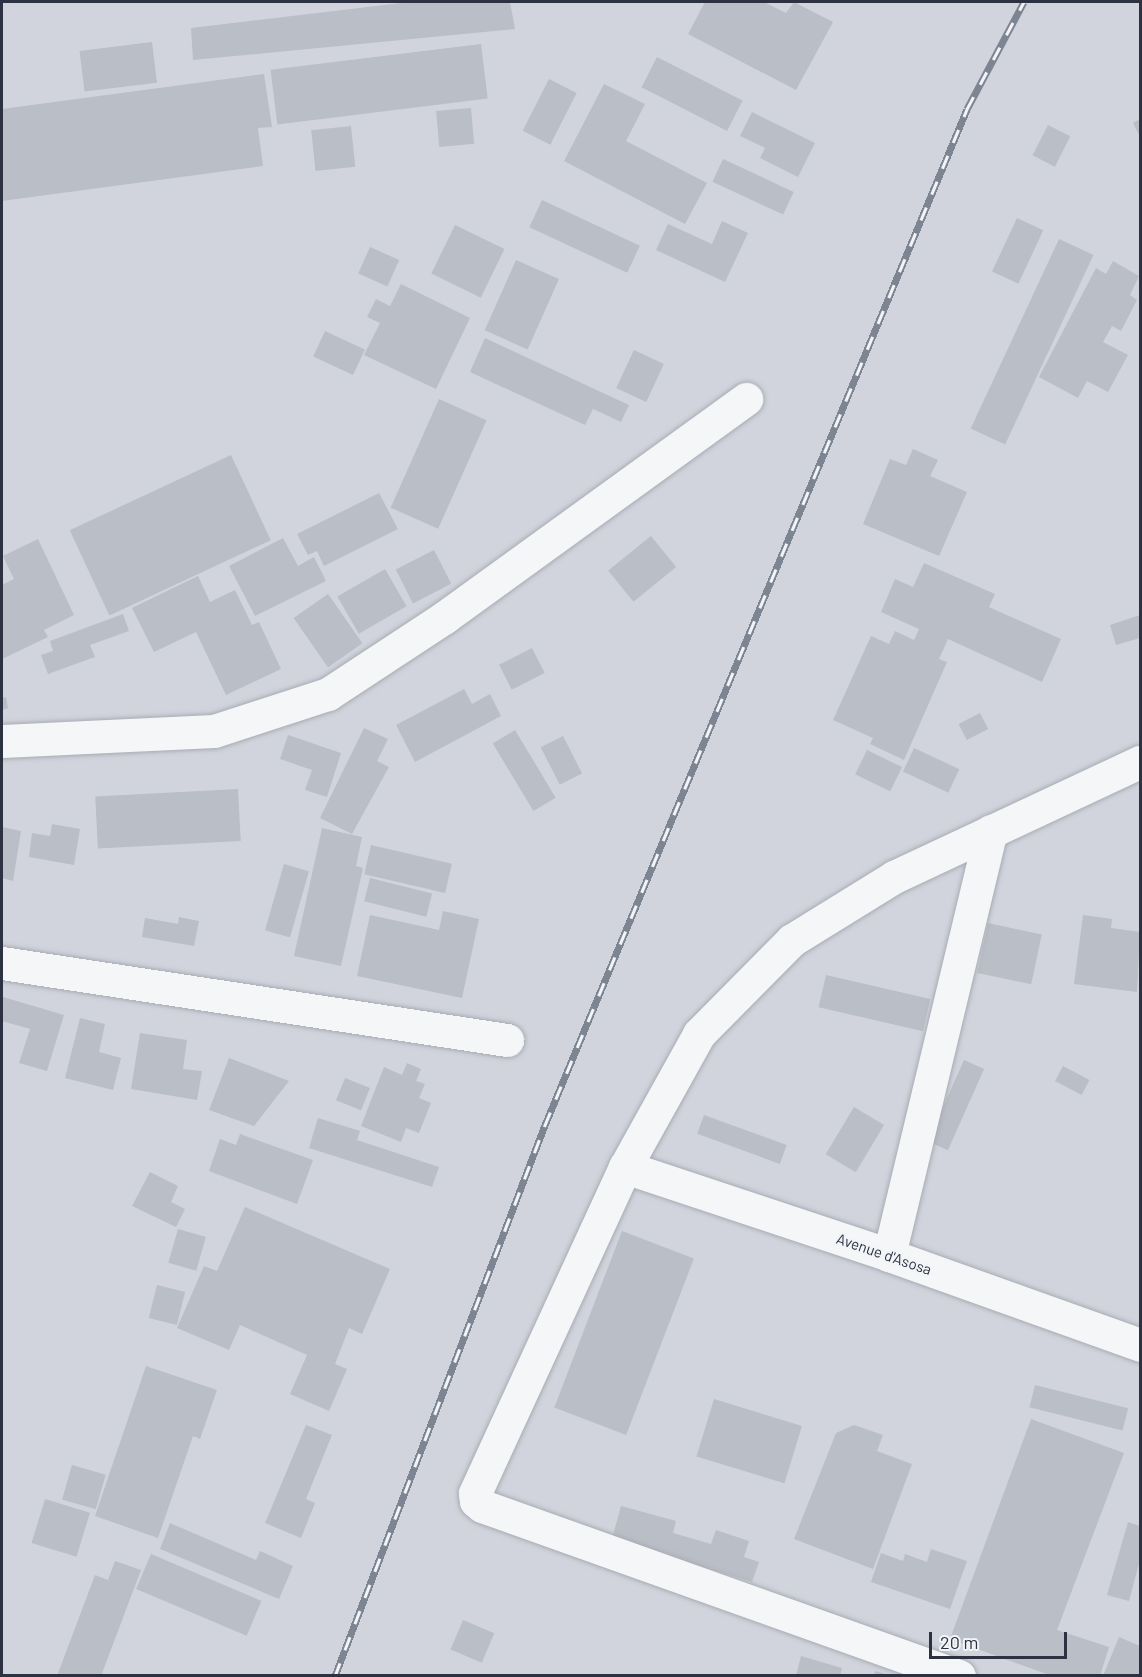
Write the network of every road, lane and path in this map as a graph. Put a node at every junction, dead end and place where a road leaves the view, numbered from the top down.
1 (746, 399) dead end
2 (2, 741) edge
3 (1140, 762) edge
4 (991, 831) junction
5 (2, 963) edge
6 (507, 1040) dead end
7 (625, 1167) junction
8 (889, 1255) junction
9 (1140, 1345) edge
10 (959, 1676) edge

1 - 2 street
3 - 4 street
4 - 7 street
4 - 8 street
5 - 6 street
7 - 8 street, Avenue d'Asosa
7 - 10 street
8 - 9 street, Avenue d'Asosa

